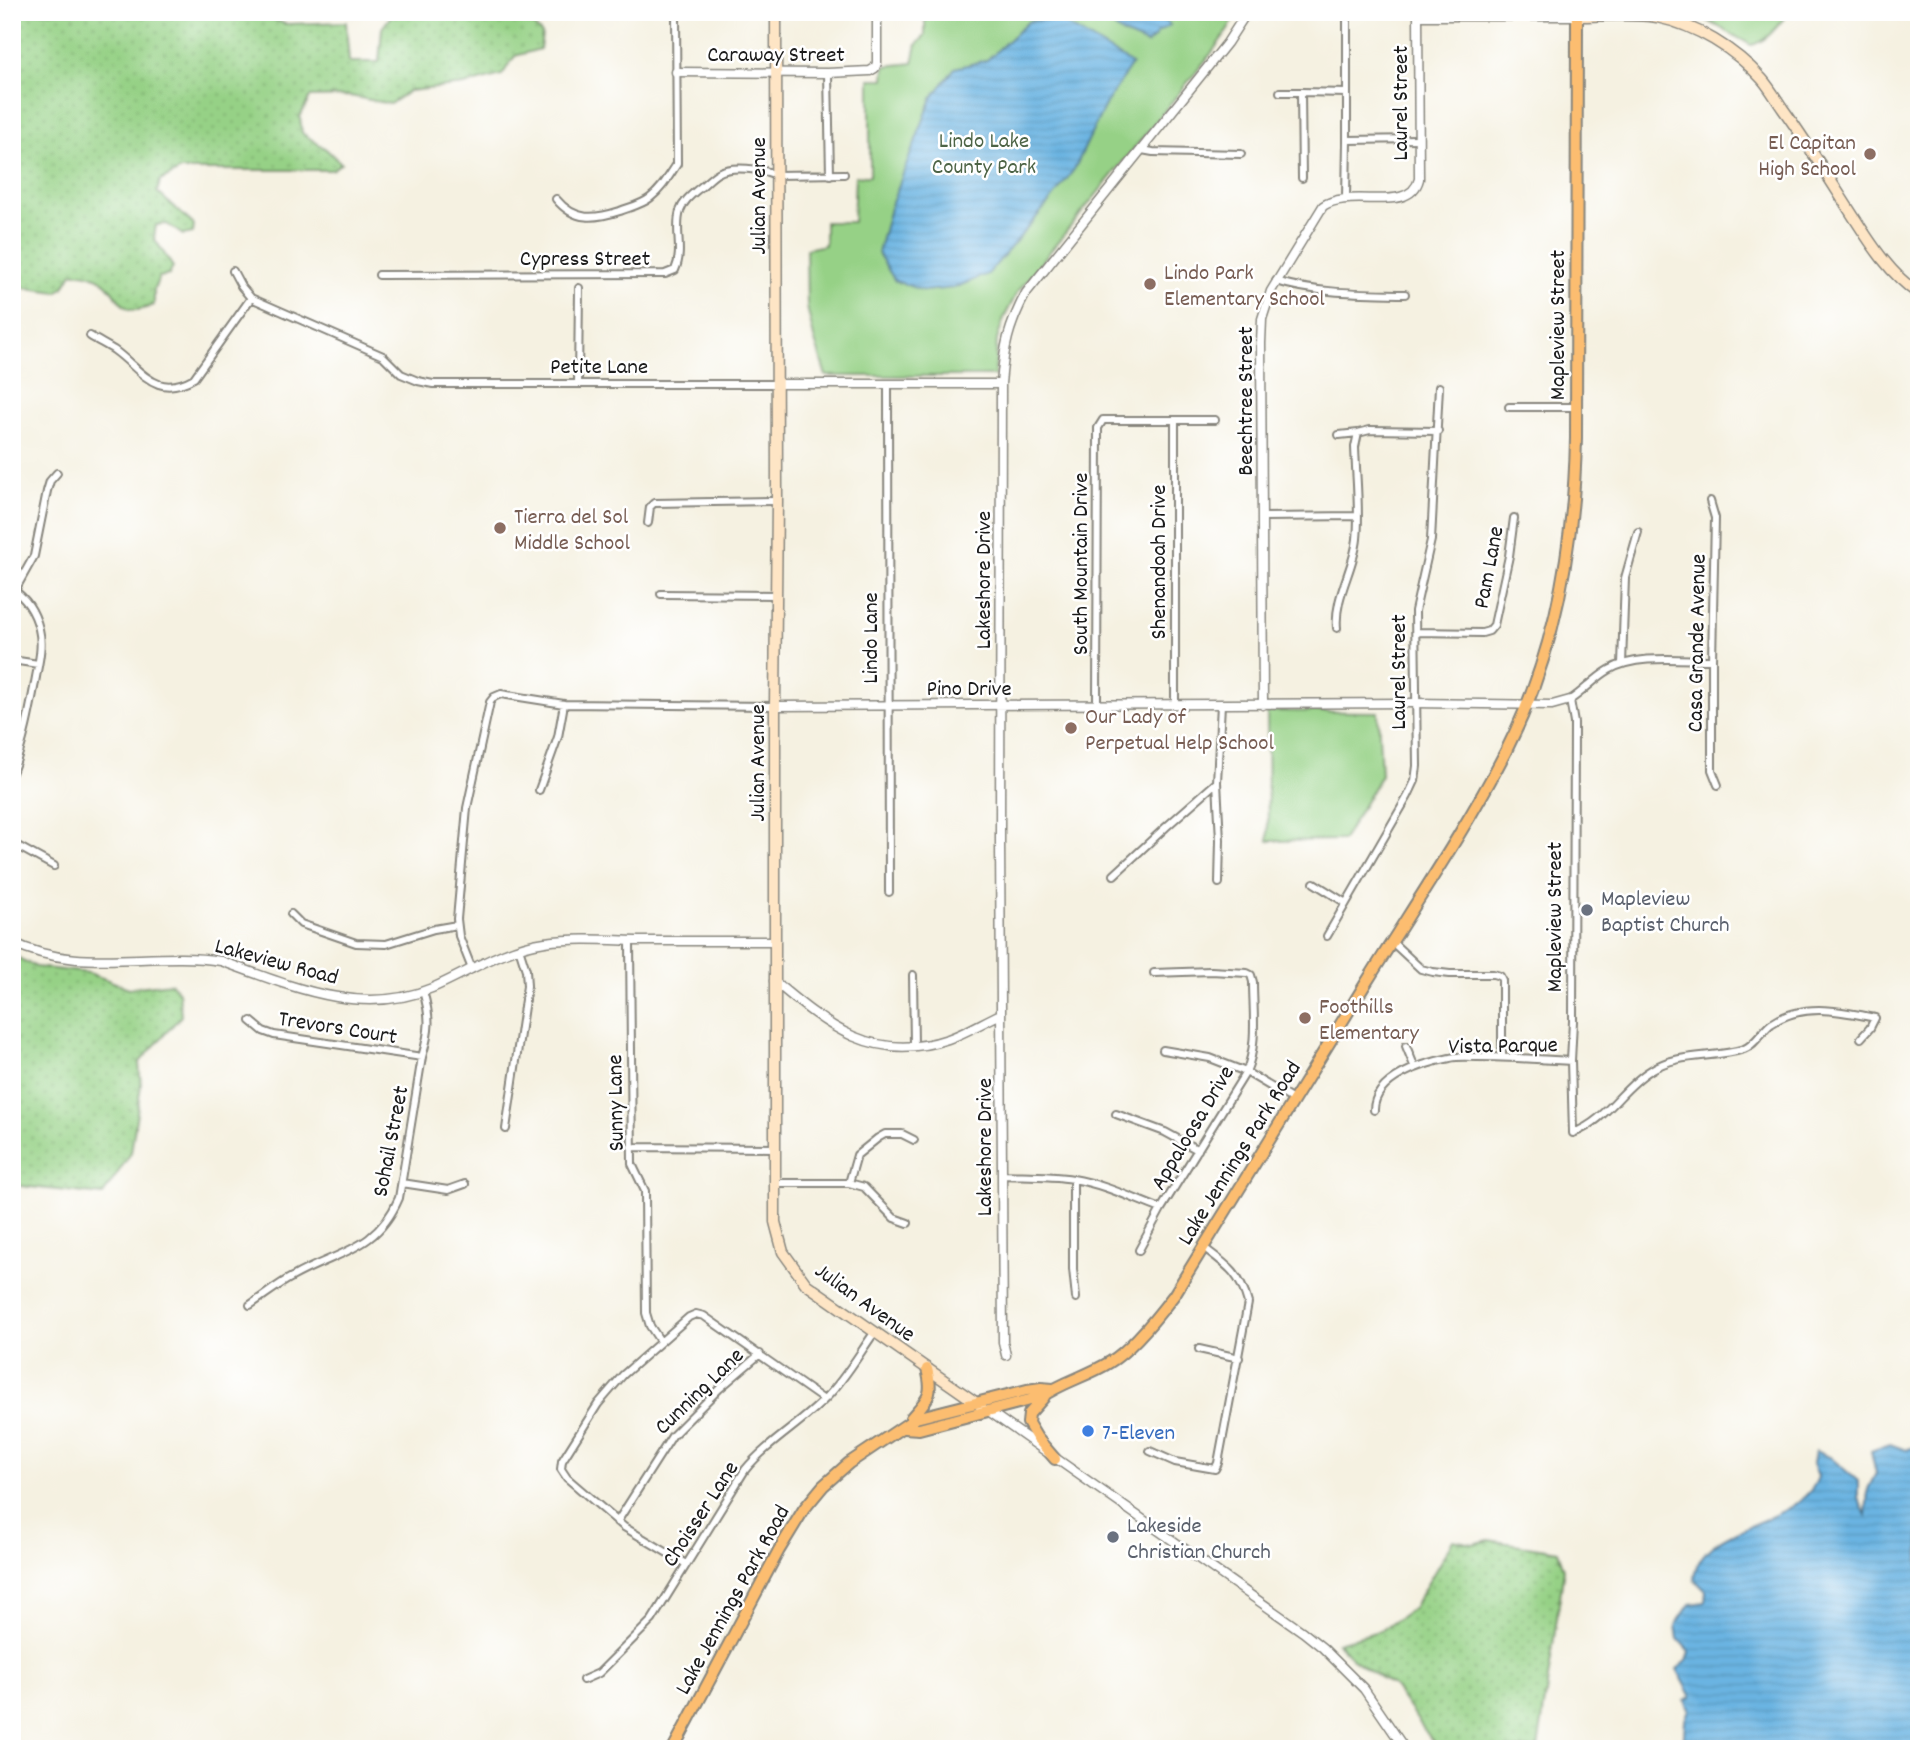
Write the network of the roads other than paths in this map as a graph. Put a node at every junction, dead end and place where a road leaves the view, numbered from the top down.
1 (676, 12) edge
2 (776, 12) edge
3 (877, 12) edge
4 (1247, 12) edge
5 (1347, 12) edge
6 (1418, 14) edge
7 (1458, 14) edge
8 (1534, 14) edge
9 (1577, 14) edge
10 (676, 72) junction
11 (776, 72) junction
12 (828, 73) junction
13 (1280, 92) dead end
14 (1301, 92) junction
15 (1347, 93) junction
16 (1419, 139) junction
17 (1347, 140) junction
18 (1142, 150) junction
19 (1241, 154) dead end
20 (830, 174) junction
21 (844, 174) dead end
22 (776, 175) junction
23 (1302, 178) dead end
24 (1346, 198) junction
25 (556, 199) dead end
26 (233, 271) dead end
27 (379, 275) dead end
28 (1276, 281) junction
29 (579, 288) dead end
30 (1919, 293) edge
31 (1405, 295) dead end
32 (251, 298) junction
33 (90, 336) dead end
34 (578, 384) junction
35 (776, 384) junction
36 (888, 384) junction
37 (1001, 384) junction
38 (1439, 387) dead end
39 (1509, 407) dead end
40 (1576, 407) junction
41 (1215, 419) dead end
42 (1175, 420) junction
43 (1438, 431) junction
44 (1358, 433) junction
45 (1339, 435) dead end
46 (57, 473) dead end
47 (777, 501) junction
48 (1710, 501) dead end
49 (1357, 516) junction
50 (1263, 517) junction
51 (1514, 518) dead end
52 (648, 523) dead end
53 (1638, 532) dead end
54 (14, 589) edge
55 (660, 594) dead end
56 (777, 596) junction
57 (1337, 628) dead end
58 (1416, 632) junction
59 (1549, 636) joint
60 (12, 660) edge
61 (1712, 660) junction
62 (38, 664) junction
63 (1622, 664) junction
64 (1570, 700) junction
65 (1415, 703) junction
66 (564, 704) junction
67 (1175, 704) junction
68 (1221, 704) junction
69 (1097, 705) junction
70 (1264, 705) junction
71 (1525, 705) junction
72 (775, 706) junction
73 (889, 706) junction
74 (1001, 706) junction
75 (1417, 766) junction
76 (1427, 770) dead end
77 (12, 773) edge
78 (1217, 782) junction
79 (1718, 785) dead end
80 (539, 790) dead end
81 (12, 843) edge
82 (54, 866) dead end
83 (1114, 875) dead end
84 (1219, 883) dead end
85 (1314, 883) dead end
86 (889, 892) dead end
87 (1346, 903) junction
88 (291, 914) dead end
89 (457, 925) junction
90 (1327, 936) dead end
91 (630, 941) junction
92 (774, 941) junction
93 (12, 942) edge
94 (1392, 942) junction
95 (519, 948) junction
96 (472, 969) junction
97 (1154, 972) dead end
98 (913, 975) dead end
99 (774, 981) junction
100 (423, 991) junction
101 (1001, 1014) junction
102 (251, 1021) dead end
103 (1861, 1038) dead end
104 (914, 1045) junction
105 (1406, 1046) dead end
106 (1163, 1050) dead end
107 (422, 1057) junction
108 (1502, 1057) junction
109 (1570, 1061) junction
110 (1415, 1068) junction
111 (1246, 1072) junction
112 (1295, 1101) junction
113 (1374, 1110) dead end
114 (1116, 1114) dead end
115 (506, 1129) dead end
116 (914, 1140) dead end
117 (631, 1147) junction
118 (775, 1148) junction
119 (1198, 1150) junction
120 (1002, 1175) junction
121 (1073, 1179) junction
122 (402, 1183) junction
123 (775, 1183) junction
124 (849, 1183) junction
125 (466, 1184) dead end
126 (1161, 1209) junction
127 (908, 1223) dead end
128 (1203, 1247) junction
129 (1139, 1250) dead end
130 (1076, 1298) dead end
131 (250, 1305) dead end
132 (874, 1333) junction
133 (660, 1341) junction
134 (1199, 1349) dead end
135 (760, 1354) junction
136 (1006, 1355) dead end
137 (1239, 1358) junction
138 (927, 1369) junction
139 (1053, 1389) junction
140 (824, 1400) junction
141 (975, 1402) junction
142 (987, 1410) junction
143 (904, 1428) junction
144 (1150, 1451) dead end
145 (1055, 1459) junction
146 (617, 1522) junction
147 (686, 1564) junction
148 (583, 1680) dead end
149 (673, 1749) edge
150 (1405, 1749) edge

1 - 10 street
2 - 11 main road, Julian Avenue
3 - 12 street, Caraway Street
4 - 18 street, Lakeshore Drive
5 - 15 street
6 - 7 street
6 - 16 street, Laurel Street
7 - 8 street
8 - 9 street
9 - 30 main road
9 - 40 main road, Mapleview Street
10 - 11 street, Caraway Street
10 - 25 street
11 - 12 street, Caraway Street
11 - 22 main road, Julian Avenue
12 - 20 street
13 - 14 street
14 - 15 street
14 - 23 street
15 - 17 street
16 - 17 street
16 - 24 street, Laurel Street
17 - 24 street
18 - 19 street
18 - 37 street, Lakeshore Drive
20 - 21 street, Cypress Street
20 - 22 street, Cypress Street
22 - 27 street, Cypress Street
22 - 35 main road, Julian Avenue
24 - 28 street, Beechtree Street
26 - 32 street
28 - 31 street
28 - 50 street, Beechtree Street
29 - 34 street
32 - 33 street
32 - 34 street, Petite Lane
34 - 35 street, Petite Lane
35 - 36 street, Petite Lane
35 - 47 main road, Julian Avenue
36 - 37 street, Petite Lane
36 - 73 street, Lindo Lane
37 - 74 street, Lakeshore Drive
38 - 43 street, Laurel Street
39 - 40 street
40 - 59 main road, Mapleview Street
41 - 42 street
42 - 67 street, Shenandoah Drive
42 - 69 street, South Mountain Drive
43 - 44 street
43 - 58 street, Laurel Street
44 - 45 street
44 - 49 street
46 - 54 street
47 - 52 street
47 - 56 main road, Julian Avenue
48 - 61 street, Casa Grande Avenue
49 - 50 street
49 - 57 street
50 - 70 street, Beechtree Street
51 - 58 street, Pam Lane
53 - 63 street
54 - 62 street
55 - 56 street
56 - 72 main road, Julian Avenue
58 - 65 street, Laurel Street
59 - 71 main road, Lake Jennings Park Road
60 - 62 street
61 - 63 street
61 - 79 street, Casa Grande Avenue
62 - 77 street
63 - 64 street
64 - 71 street, Pino Drive
64 - 109 street, Mapleview Street
65 - 70 street, Pino Drive
65 - 71 street, Pino Drive
65 - 75 street, Laurel Street
66 - 72 street, Pino Drive
66 - 80 street
66 - 89 street, Pino Drive
67 - 68 street, Pino Drive
67 - 69 street, Pino Drive
68 - 70 street, Pino Drive
68 - 78 street
69 - 74 street, Pino Drive
71 - 94 main road, Lake Jennings Park Road
72 - 73 street, Pino Drive
72 - 92 main road, Julian Avenue
73 - 74 street, Pino Drive
73 - 86 street, Lindo Lane
74 - 101 street, Lakeshore Drive
75 - 76 street
75 - 87 street, Laurel Street
78 - 83 street
78 - 84 street
81 - 82 street
85 - 87 street
87 - 90 street, Laurel Street
88 - 89 street
89 - 96 street, Pino Drive
91 - 92 street, Lakeview Road
91 - 95 street, Lakeview Road
91 - 117 street, Sunny Lane
92 - 99 main road, Julian Avenue
93 - 100 street, Lakeview Road
94 - 108 street
94 - 112 main road, Lake Jennings Park Road
95 - 96 street, Lakeview Road
95 - 115 street
96 - 100 street, Lakeview Road
97 - 111 street, Appaloosa Drive
98 - 104 street
99 - 104 street
99 - 118 main road, Julian Avenue
100 - 107 street, Sohail Street
101 - 104 street
101 - 120 street, Lakeshore Drive
102 - 107 street, Trevors Court
103 - 109 street, Mapleview Street
105 - 110 street
106 - 111 street
107 - 122 street, Sohail Street
108 - 109 street, Vista Parque
108 - 110 street, Vista Parque
110 - 113 street, Vista Parque
111 - 112 street
111 - 119 street, Appaloosa Drive
112 - 128 main road, Lake Jennings Park Road
114 - 119 street
116 - 124 street
117 - 118 street
117 - 133 street, Sunny Lane
118 - 123 main road, Julian Avenue
119 - 126 street, Appaloosa Drive
120 - 121 street
120 - 136 street, Lakeshore Drive
121 - 126 street
121 - 130 street
122 - 125 street
122 - 131 street, Sohail Street
123 - 124 street
123 - 132 main road, Julian Avenue
124 - 127 street
126 - 129 street, Appaloosa Drive
128 - 137 street
128 - 139 main road, Lake Jennings Park Road
132 - 138 main road, Julian Avenue
132 - 140 street, Choisser Lane
133 - 135 street
133 - 146 street
134 - 137 street
135 - 140 street
135 - 146 street, Cunning Lane
137 - 144 street
138 - 141 main road, Julian Avenue
138 - 143 main road
139 - 141 main road, Lake Jennings Park Road
139 - 142 main road, Lake Jennings Park Road
139 - 145 main road
140 - 147 street, Choisser Lane
141 - 142 main road, Julian Avenue
141 - 143 main road, Lake Jennings Park Road
142 - 143 main road, Lake Jennings Park Road
142 - 145 street
143 - 149 main road, Lake Jennings Park Road
145 - 150 street
146 - 147 street
147 - 148 street, Choisser Lane

